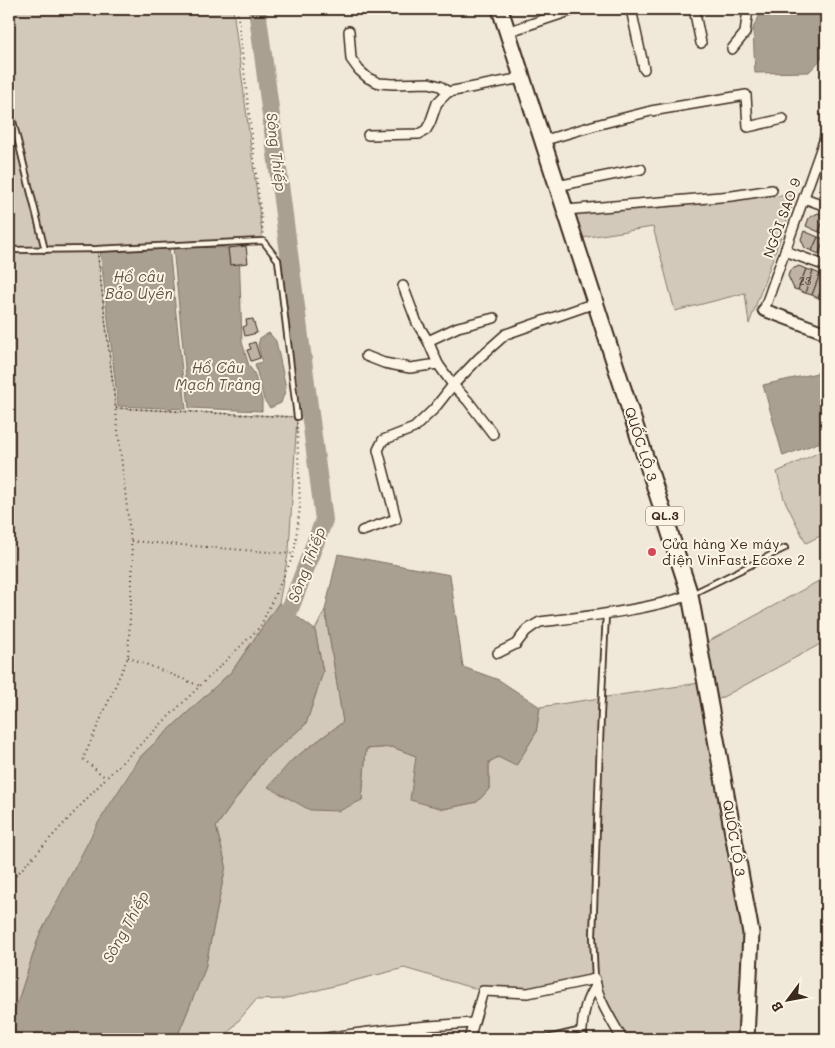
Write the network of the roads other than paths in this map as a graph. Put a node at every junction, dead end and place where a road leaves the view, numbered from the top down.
1 (500, 9) edge
2 (576, 9) edge
3 (632, 9) edge
4 (694, 9) edge
5 (748, 9) edge
6 (349, 31) dead end
7 (507, 32) junction
8 (701, 43) dead end
9 (732, 49) dead end
10 (644, 69) dead end
11 (522, 78) junction
12 (448, 92) junction
13 (9, 105) edge
14 (783, 119) dead end
15 (368, 134) dead end
16 (542, 141) junction
17 (825, 142) edge
18 (641, 169) dead end
19 (557, 186) junction
20 (772, 190) dead end
21 (804, 198) junction
22 (826, 206) edge
23 (566, 210) junction
24 (9, 250) edge
25 (45, 250) junction
26 (785, 251) junction
27 (826, 266) edge
28 (403, 286) dead end
29 (595, 303) junction
30 (764, 310) joint
31 (494, 318) dead end
32 (826, 333) edge
33 (428, 341) junction
34 (366, 356) dead end
35 (438, 364) junction
36 (453, 385) junction
37 (297, 417) road end
38 (493, 434) dead end
39 (362, 531) dead end
40 (784, 548) dead end
41 (690, 595) junction
42 (606, 614) junction
43 (498, 652) dead end
44 (595, 982) junction
45 (473, 1023) junction
46 (582, 1030) junction
47 (348, 1037) edge
48 (322, 1039) edge
49 (469, 1039) edge
50 (544, 1039) edge
51 (586, 1039) edge
52 (622, 1039) edge
53 (746, 1039) edge

1 - 7 highway, QUỐC LỘ 3 / QL.3
2 - 7 street
3 - 10 street
4 - 8 street
5 - 9 street
6 - 12 street
7 - 11 highway, QUỐC LỘ 3 / QL.3
11 - 12 street
11 - 16 highway, QUỐC LỘ 3 / QL.3
12 - 15 street
13 - 25 lane
14 - 16 street
16 - 19 highway, QUỐC LỘ 3 / QL.3
17 - 21 street, NGÔI SAO 9
18 - 19 street
19 - 23 highway, QUỐC LỘ 3 / QL.3
20 - 23 street
21 - 22 street
21 - 26 street, NGÔI SAO 9
23 - 29 highway, QUỐC LỘ 3 / QL.3
24 - 25 lane
25 - 37 lane
26 - 27 street
26 - 30 street, NGÔI SAO 9
28 - 33 street
29 - 36 street
29 - 41 highway, QUỐC LỘ 3 / QL.3
30 - 32 street
31 - 33 street
33 - 35 street
34 - 35 street
35 - 36 street
36 - 38 street
36 - 39 street
40 - 41 lane
41 - 42 street
41 - 53 highway, QUỐC LỘ 3 / QL.3
42 - 43 street
42 - 44 lane
44 - 45 street
44 - 46 street
44 - 52 street
45 - 47 street
45 - 49 street
46 - 50 lane
46 - 51 lane
47 - 48 street

